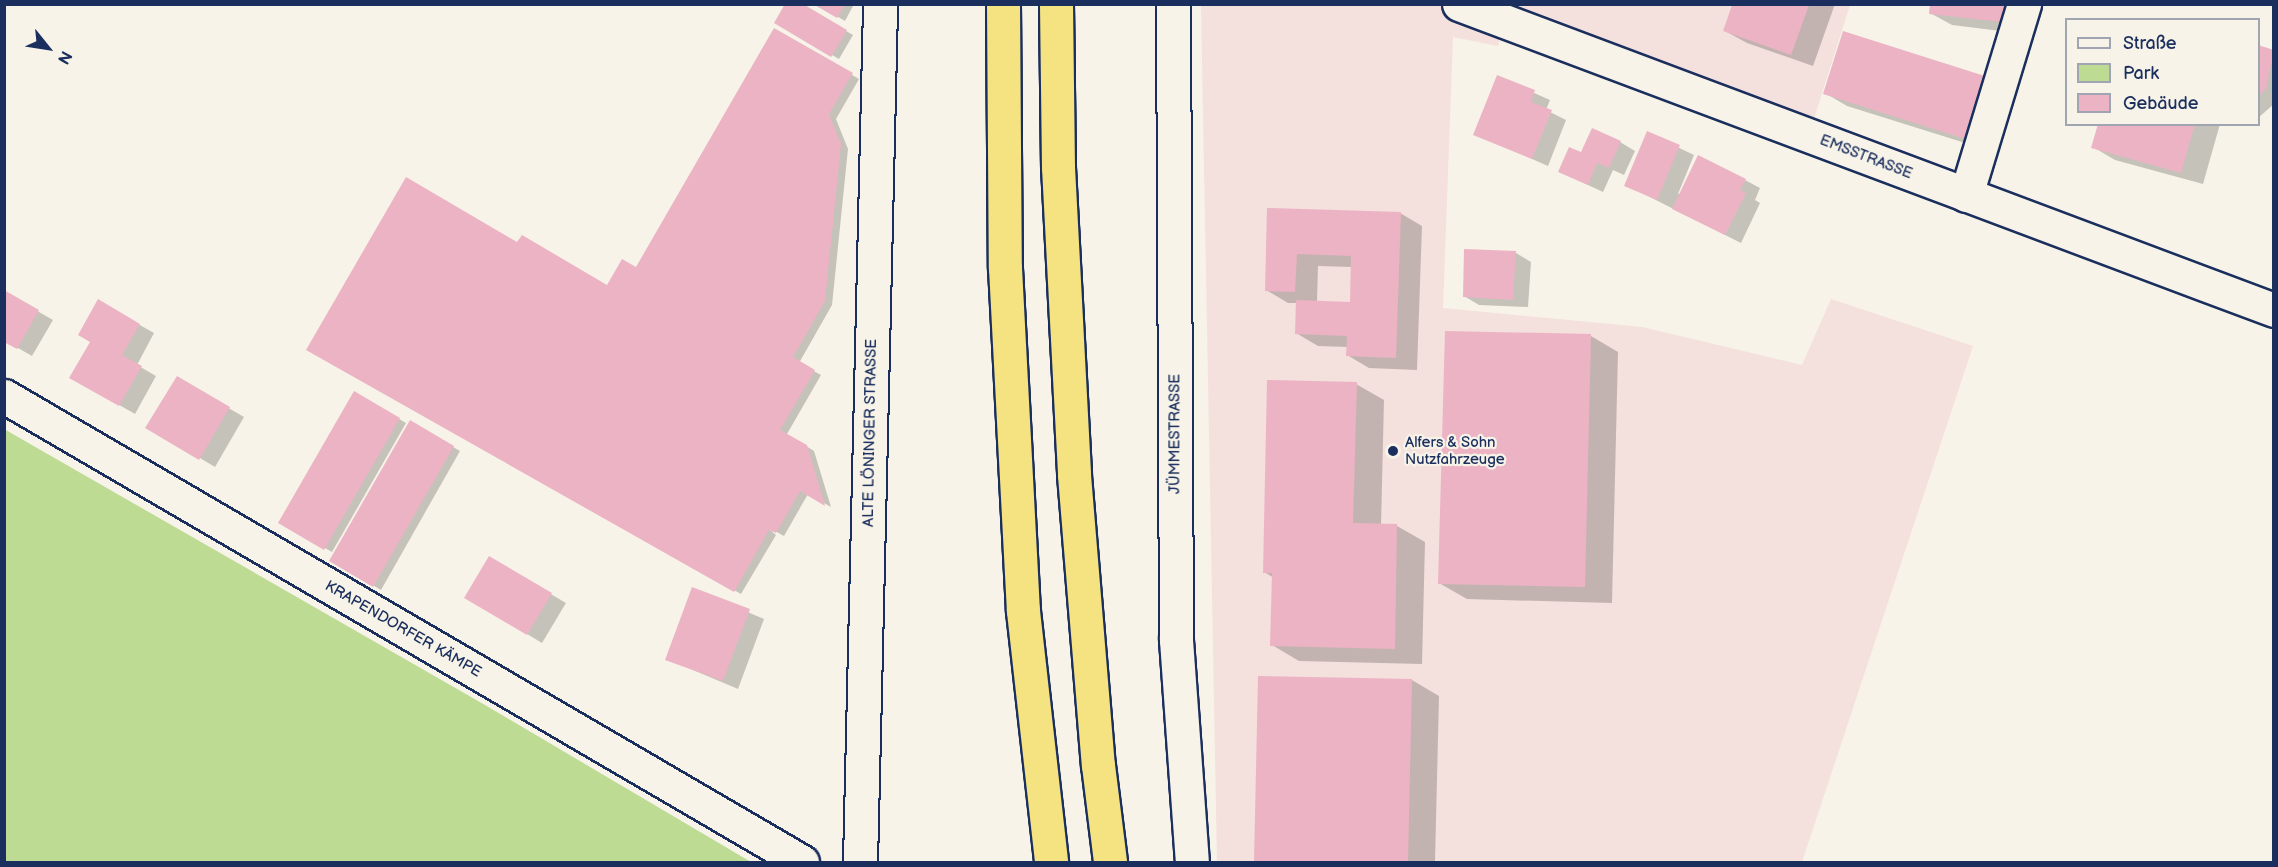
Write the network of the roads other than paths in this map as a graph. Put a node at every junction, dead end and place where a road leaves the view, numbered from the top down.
1 (880, 4) edge
2 (1003, 4) edge
3 (1056, 4) edge
4 (1173, 4) edge
5 (1459, 4) edge
6 (2024, 4) edge
7 (1966, 195) junction
8 (2274, 310) edge
9 (4, 396) edge
10 (802, 862) edge
11 (860, 862) edge
12 (1051, 862) edge
13 (1110, 862) edge
14 (1192, 862) edge

1 - 11 street, ALTE LÖNINGER STRASSE
2 - 12 highway
3 - 13 highway
4 - 14 street, JÜMMESTRASSE
5 - 7 street, EMSSTRASSE
6 - 7 street
7 - 8 street, EMSSTRASSE
9 - 10 street, KRAPENDORFER KÄMPE

